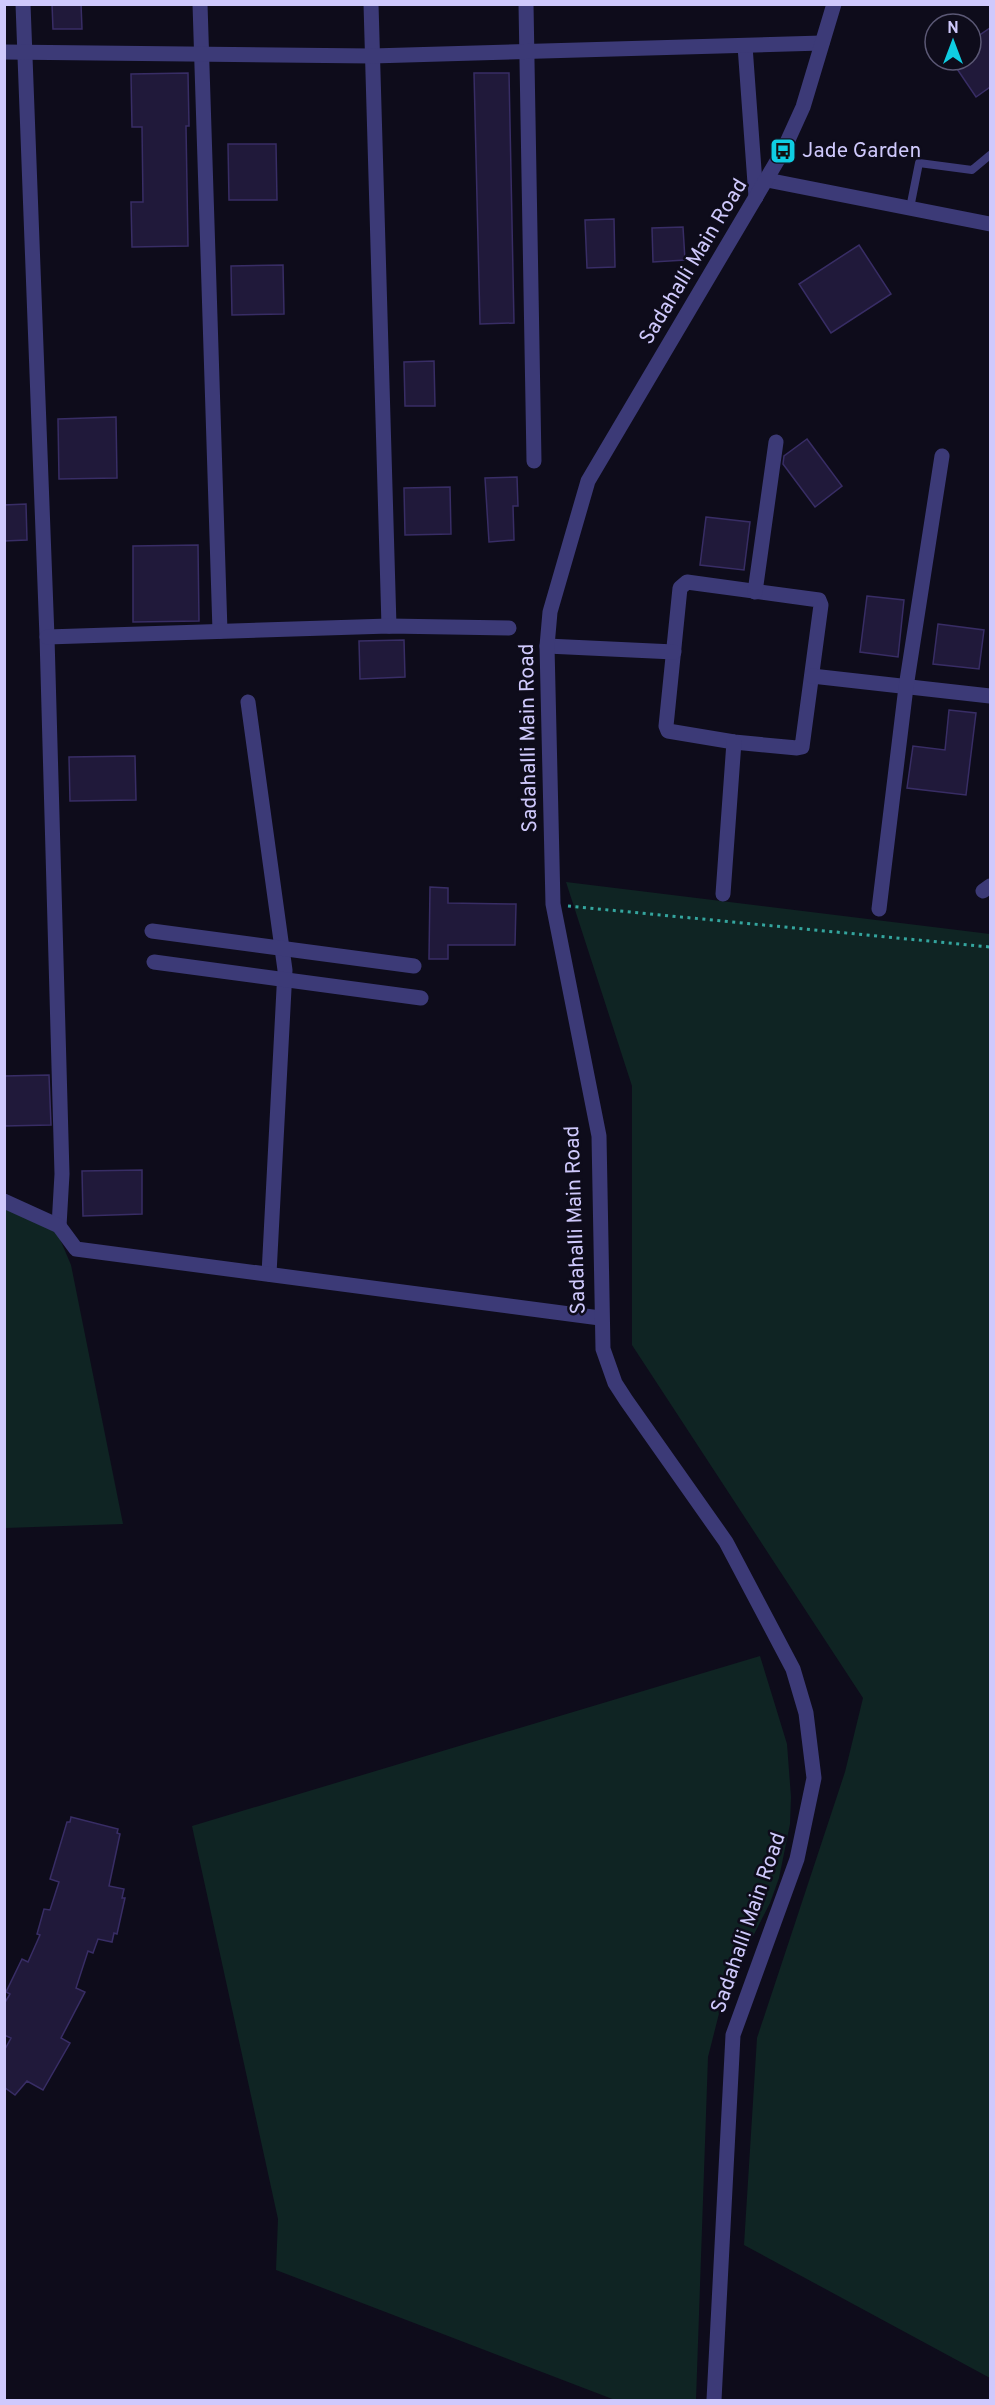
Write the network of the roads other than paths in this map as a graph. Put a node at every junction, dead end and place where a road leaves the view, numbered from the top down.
1 (23, 4) edge
2 (200, 4) edge
3 (371, 4) edge
4 (526, 4) edge
5 (834, 4) edge
6 (822, 43) junction
7 (745, 46) junction
8 (4, 52) edge
9 (23, 52) junction
10 (526, 52) junction
11 (201, 54) junction
12 (372, 56) junction
13 (990, 155) edge
14 (767, 180) junction
15 (756, 197) junction
16 (910, 208) junction
17 (990, 224) edge
18 (776, 442) dead end
19 (942, 456) dead end
20 (534, 461) dead end
21 (755, 592) junction
22 (389, 626) junction
23 (509, 628) dead end
24 (220, 631) junction
25 (47, 636) junction
26 (547, 646) junction
27 (674, 652) junction
28 (812, 676) junction
29 (906, 687) junction
30 (990, 696) edge
31 (248, 702) dead end
32 (734, 742) junction
33 (723, 894) dead end
34 (879, 909) dead end
35 (152, 931) dead end
36 (282, 949) junction
37 (154, 962) dead end
38 (414, 966) dead end
39 (284, 979) junction
40 (421, 998) dead end
41 (4, 1201) edge
42 (59, 1226) junction
43 (269, 1274) junction
44 (600, 1318) junction
45 (714, 2400) edge

1 - 9 street
2 - 11 street
3 - 12 street
4 - 10 street
5 - 6 street, Sadahalli Main Road
6 - 7 street
6 - 14 street, Sadahalli Main Road
7 - 10 street
7 - 15 street
8 - 9 street
9 - 11 street
9 - 25 street
10 - 12 street
10 - 20 street
11 - 12 street
11 - 24 street
12 - 22 street
13 - 16 lane
14 - 15 street, Sadahalli Main Road
14 - 16 street
15 - 26 street, Sadahalli Main Road
16 - 17 street
18 - 21 street
19 - 29 street
21 - 27 street
21 - 28 street
22 - 23 street
22 - 24 street
24 - 25 street
25 - 42 street
26 - 27 street
26 - 44 street, Sadahalli Main Road
27 - 32 street
28 - 29 street
28 - 32 street
29 - 30 street
29 - 34 street
31 - 36 street
32 - 33 street
35 - 36 street
36 - 38 street
36 - 39 street
37 - 39 street
39 - 40 street
39 - 43 street
41 - 42 street
42 - 43 street
43 - 44 street
44 - 45 street, Sadahalli Main Road

